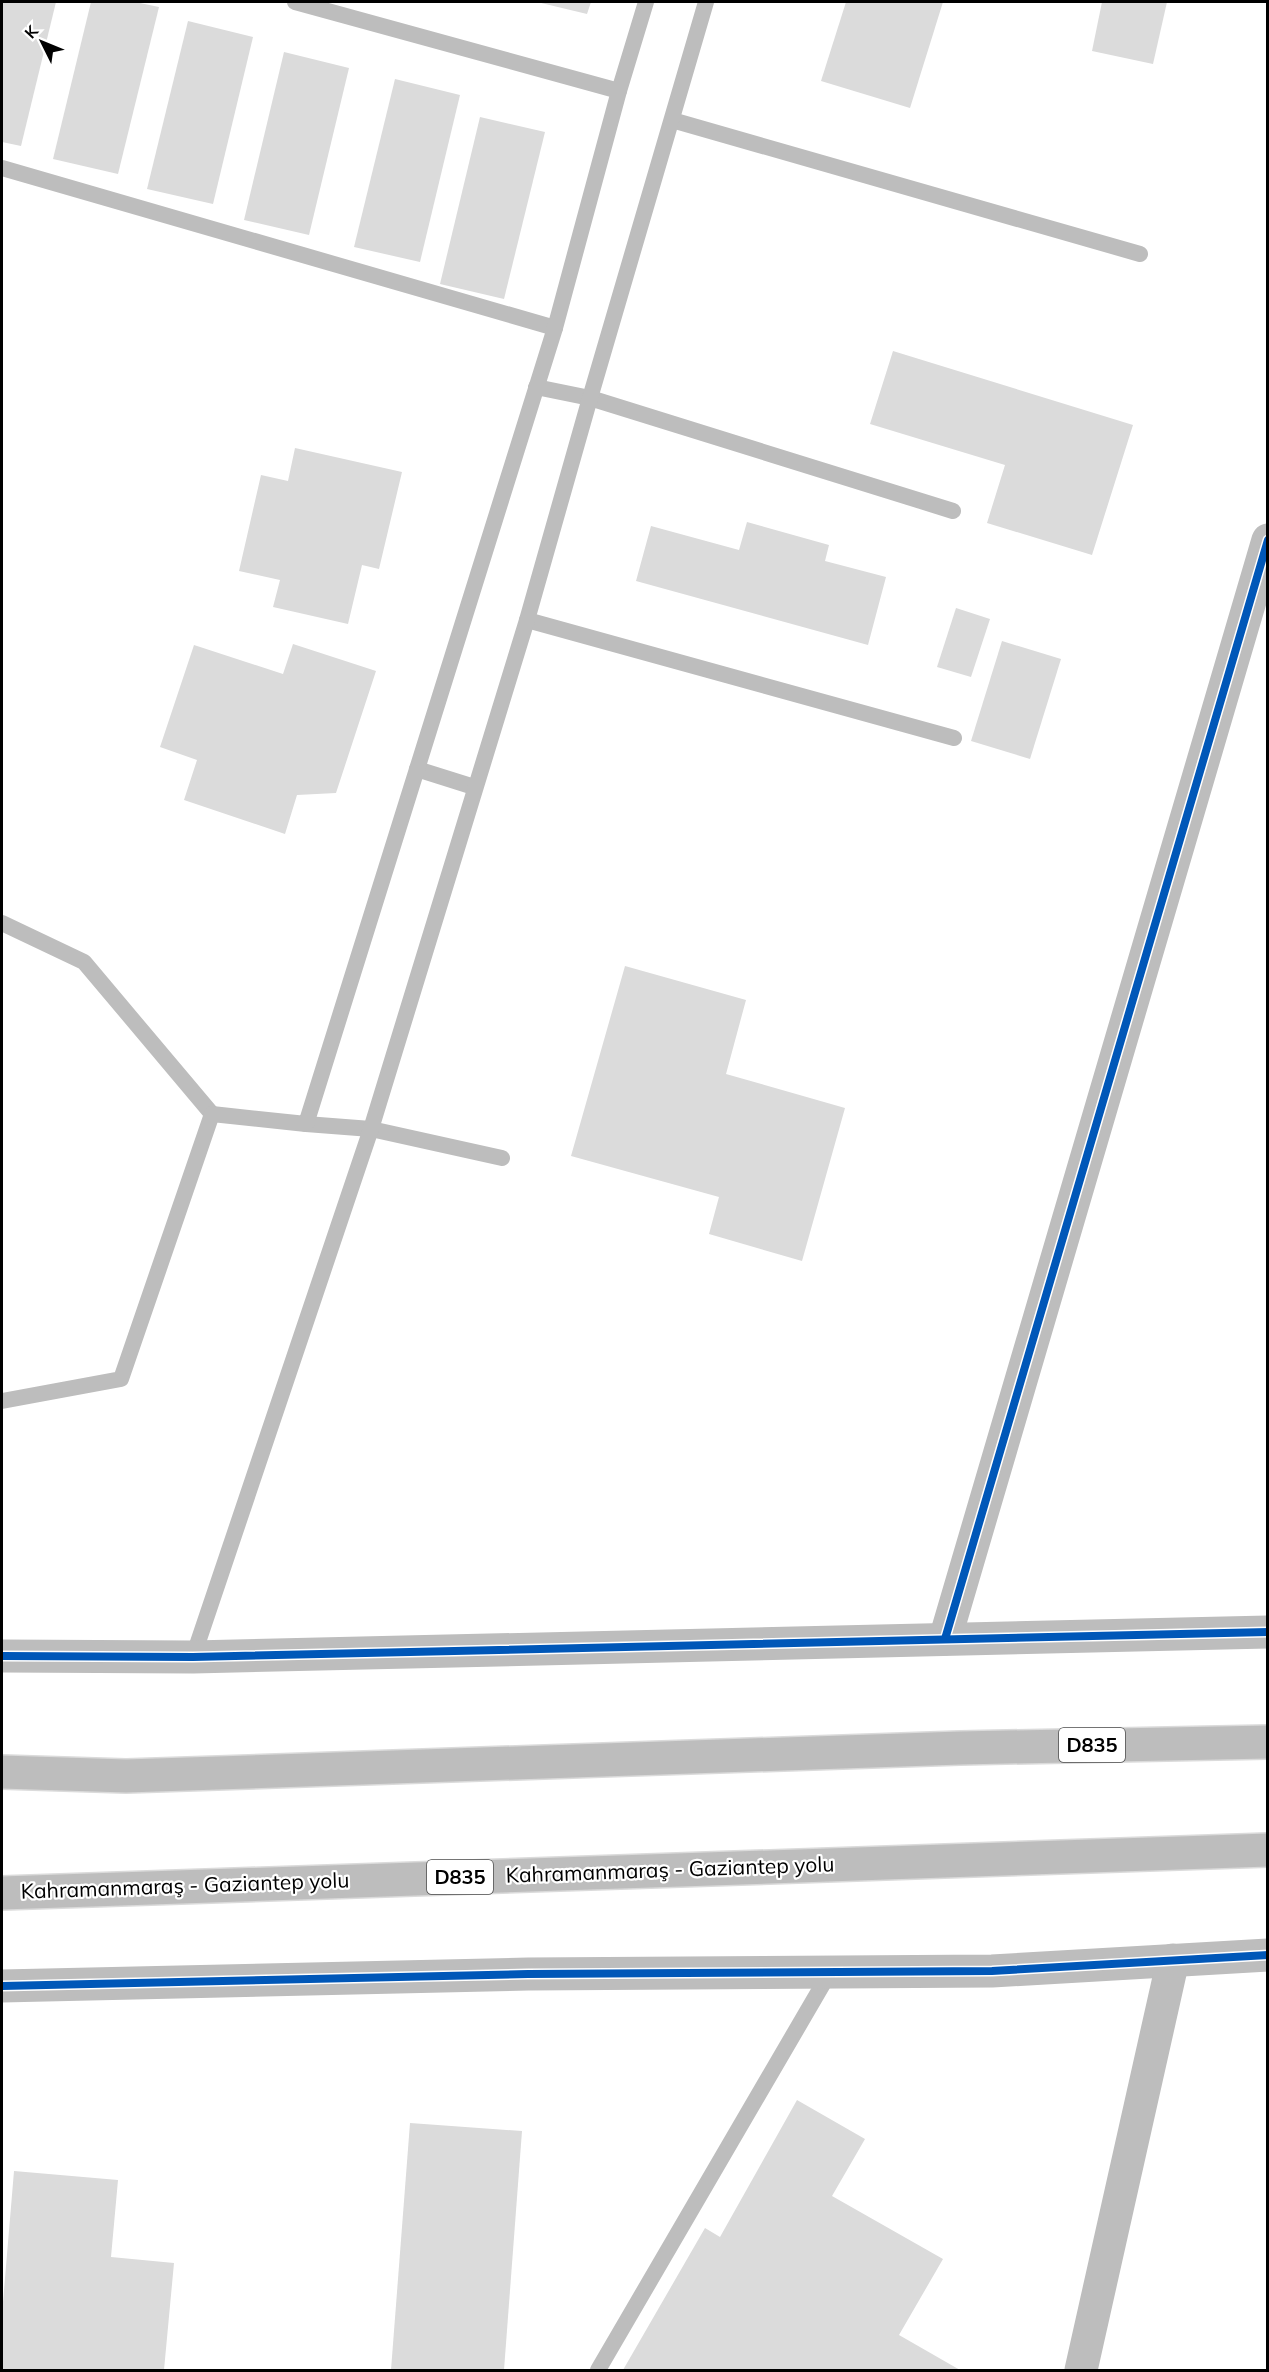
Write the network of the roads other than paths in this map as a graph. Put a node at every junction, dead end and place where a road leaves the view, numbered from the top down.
1 (295, 2) edge
2 (646, 2) edge
3 (706, 2) edge
4 (619, 91) junction
5 (672, 120) junction
6 (2, 168) edge
7 (1140, 254) dead end
8 (555, 328) junction
9 (536, 387) junction
10 (590, 398) junction
11 (953, 511) dead end
12 (1268, 540) edge
13 (527, 620) junction
14 (954, 738) dead end
15 (417, 769) junction
16 (474, 787) junction
17 (2, 923) edge
18 (212, 1114) junction
19 (306, 1124) junction
20 (371, 1129) junction
21 (502, 1158) dead end
22 (2, 1401) edge
23 (1268, 1632) edge
24 (945, 1639) junction
25 (2, 1656) edge
26 (193, 1657) junction
27 (1268, 1742) edge
28 (2, 1772) edge
29 (1268, 1850) edge
30 (2, 1893) edge
31 (1268, 1955) edge
32 (1173, 1960) junction
33 (830, 1972) junction
34 (2, 1986) edge
35 (598, 2370) edge
36 (1081, 2370) edge

1 - 4 lane
2 - 4 lane
3 - 5 lane
4 - 8 lane
5 - 7 lane
5 - 10 lane
6 - 8 lane
8 - 9 lane
9 - 10 lane
9 - 15 lane
10 - 11 lane
10 - 13 lane
12 - 24 main road
13 - 14 lane
13 - 16 lane
15 - 16 lane
15 - 19 lane
16 - 20 lane
17 - 18 lane
18 - 19 lane
18 - 22 lane
19 - 20 lane
20 - 21 lane
20 - 26 lane
23 - 24 main road
24 - 26 main road
25 - 26 main road
27 - 28 main road, D835
29 - 30 main road, Kahramanmaraş - Gaziantep yolu / D835
31 - 32 main road
32 - 33 main road
32 - 36 main road
33 - 34 main road
33 - 35 lane

